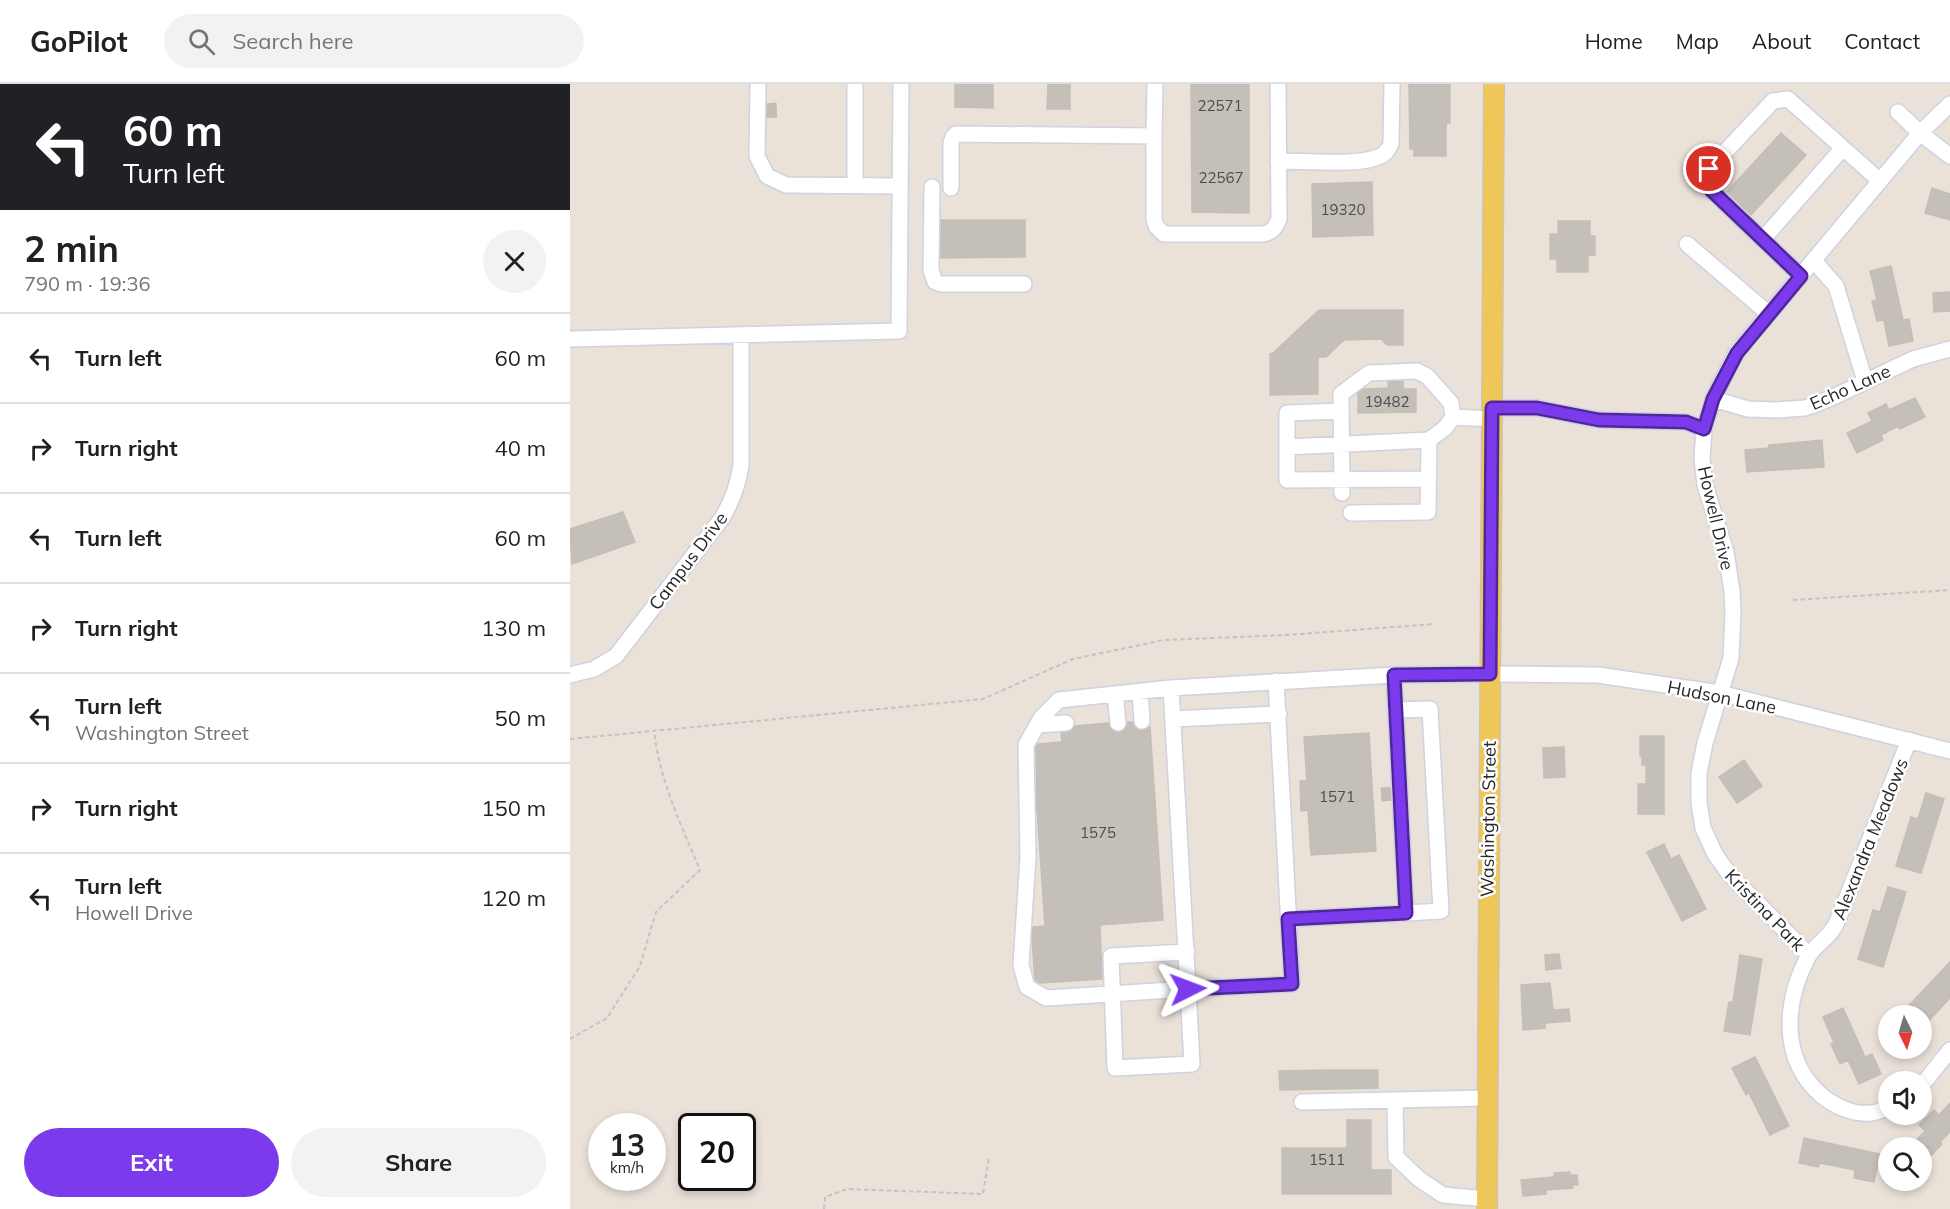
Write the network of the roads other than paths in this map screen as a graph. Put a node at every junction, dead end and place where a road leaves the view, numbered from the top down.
1 (855, 84) edge
2 (901, 84) edge
3 (1155, 84) edge
4 (1278, 84) edge
5 (1392, 84) edge
6 (1494, 84) edge
7 (758, 86) edge
8 (770, 103) tunnel mouth
9 (1950, 104) edge
10 (1898, 112) dead end
11 (770, 121) dead end
12 (757, 133) junction
13 (1920, 133) junction
14 (1154, 136) junction
15 (1842, 149) junction
16 (1950, 156) edge
17 (1278, 161) junction
18 (1880, 182) junction
19 (855, 186) junction
20 (900, 186) junction
21 (932, 187) dead end
22 (951, 188) dead end
23 (1762, 239) junction
24 (1687, 244) dead end
25 (1814, 261) junction
26 (1801, 276) junction
27 (1024, 284) dead end
28 (1769, 314) junction
29 (741, 335) junction
30 (570, 339) edge
31 (1950, 349) edge
32 (1865, 381) junction
33 (1713, 399) junction
34 (1341, 411) junction
35 (1453, 417) junction
36 (1492, 419) junction
37 (1704, 429) junction
38 (1429, 440) junction
39 (1342, 444) junction
40 (1287, 447) junction
41 (1428, 479) junction
42 (1342, 486) junction
43 (1350, 513) dead end
44 (1490, 674) junction
45 (570, 675) edge
46 (1394, 675) junction
47 (1276, 681) junction
48 (1171, 688) junction
49 (1140, 691) junction
50 (1720, 693) junction
51 (1115, 694) junction
52 (1395, 710) junction
53 (1279, 714) junction
54 (1173, 719) junction
55 (1142, 721) dead end
56 (1066, 723) dead end
57 (1118, 723) dead end
58 (1037, 725) junction
59 (1909, 740) junction
60 (1950, 751) edge
61 (1398, 763) junction
62 (1401, 821) junction
63 (1406, 913) junction
64 (1288, 919) junction
65 (1187, 952) junction
66 (1809, 955) junction
67 (1188, 989) junction
68 (1112, 994) junction
69 (1950, 1050) edge
70 (1932, 1072) edge
71 (1487, 1098) junction
72 (1395, 1100) junction
73 (1302, 1102) dead end
74 (1878, 1111) edge
75 (1487, 1204) edge

1 - 19 street
2 - 20 street
3 - 14 street
4 - 17 street
5 - 17 street
6 - 36 main road, Washington Street
7 - 8 street
7 - 12 street
9 - 13 street, Howell Drive
10 - 13 street
11 - 12 street
12 - 19 street
13 - 16 street
13 - 18 street, Howell Drive
14 - 17 street
14 - 22 street
15 - 18 street
15 - 23 street
15 - 23 street
18 - 25 street, Howell Drive
19 - 20 street
20 - 29 street
21 - 27 street
23 - 26 street
24 - 28 street
25 - 26 street, Howell Drive
25 - 32 street
26 - 28 street, Howell Drive
28 - 33 street, Howell Drive
29 - 30 street
29 - 45 street, Campus Drive
31 - 32 street, Echo Lane
32 - 33 street, Echo Lane
33 - 37 street, Howell Drive
34 - 35 street
34 - 39 street
34 - 40 street
35 - 36 street
35 - 38 street
36 - 37 street
36 - 44 main road, Washington Street
37 - 50 street, Howell Drive
38 - 39 street
38 - 41 street
39 - 40 street
39 - 42 street
40 - 42 street
41 - 42 street
41 - 43 street
44 - 46 street, Hudson Lane
44 - 50 street, Hudson Lane
44 - 71 main road, Washington Street
46 - 47 street, Hudson Lane
46 - 52 street
47 - 48 street, Hudson Lane
47 - 53 street
48 - 49 street, Hudson Lane
48 - 54 street
49 - 51 street, Hudson Lane
49 - 55 street
50 - 59 street, Hudson Lane
50 - 66 street, Kristina Park
51 - 57 street
51 - 58 street, Hudson Lane
52 - 61 street
52 - 63 street
53 - 54 street
53 - 64 street
54 - 65 street
56 - 58 street
58 - 68 street, Hudson Lane
59 - 60 street, Hudson Lane
59 - 66 street, Alexandra Meadows
61 - 62 street
61 - 62 street
62 - 63 street
63 - 64 street
64 - 67 street, Hudson Lane
65 - 67 street
65 - 68 street
66 - 74 street, Alexandra Meadows
67 - 68 street, Hudson Lane
67 - 68 street
69 - 70 street
71 - 72 street
71 - 75 main road, Washington Street
72 - 73 street
72 - 75 street

